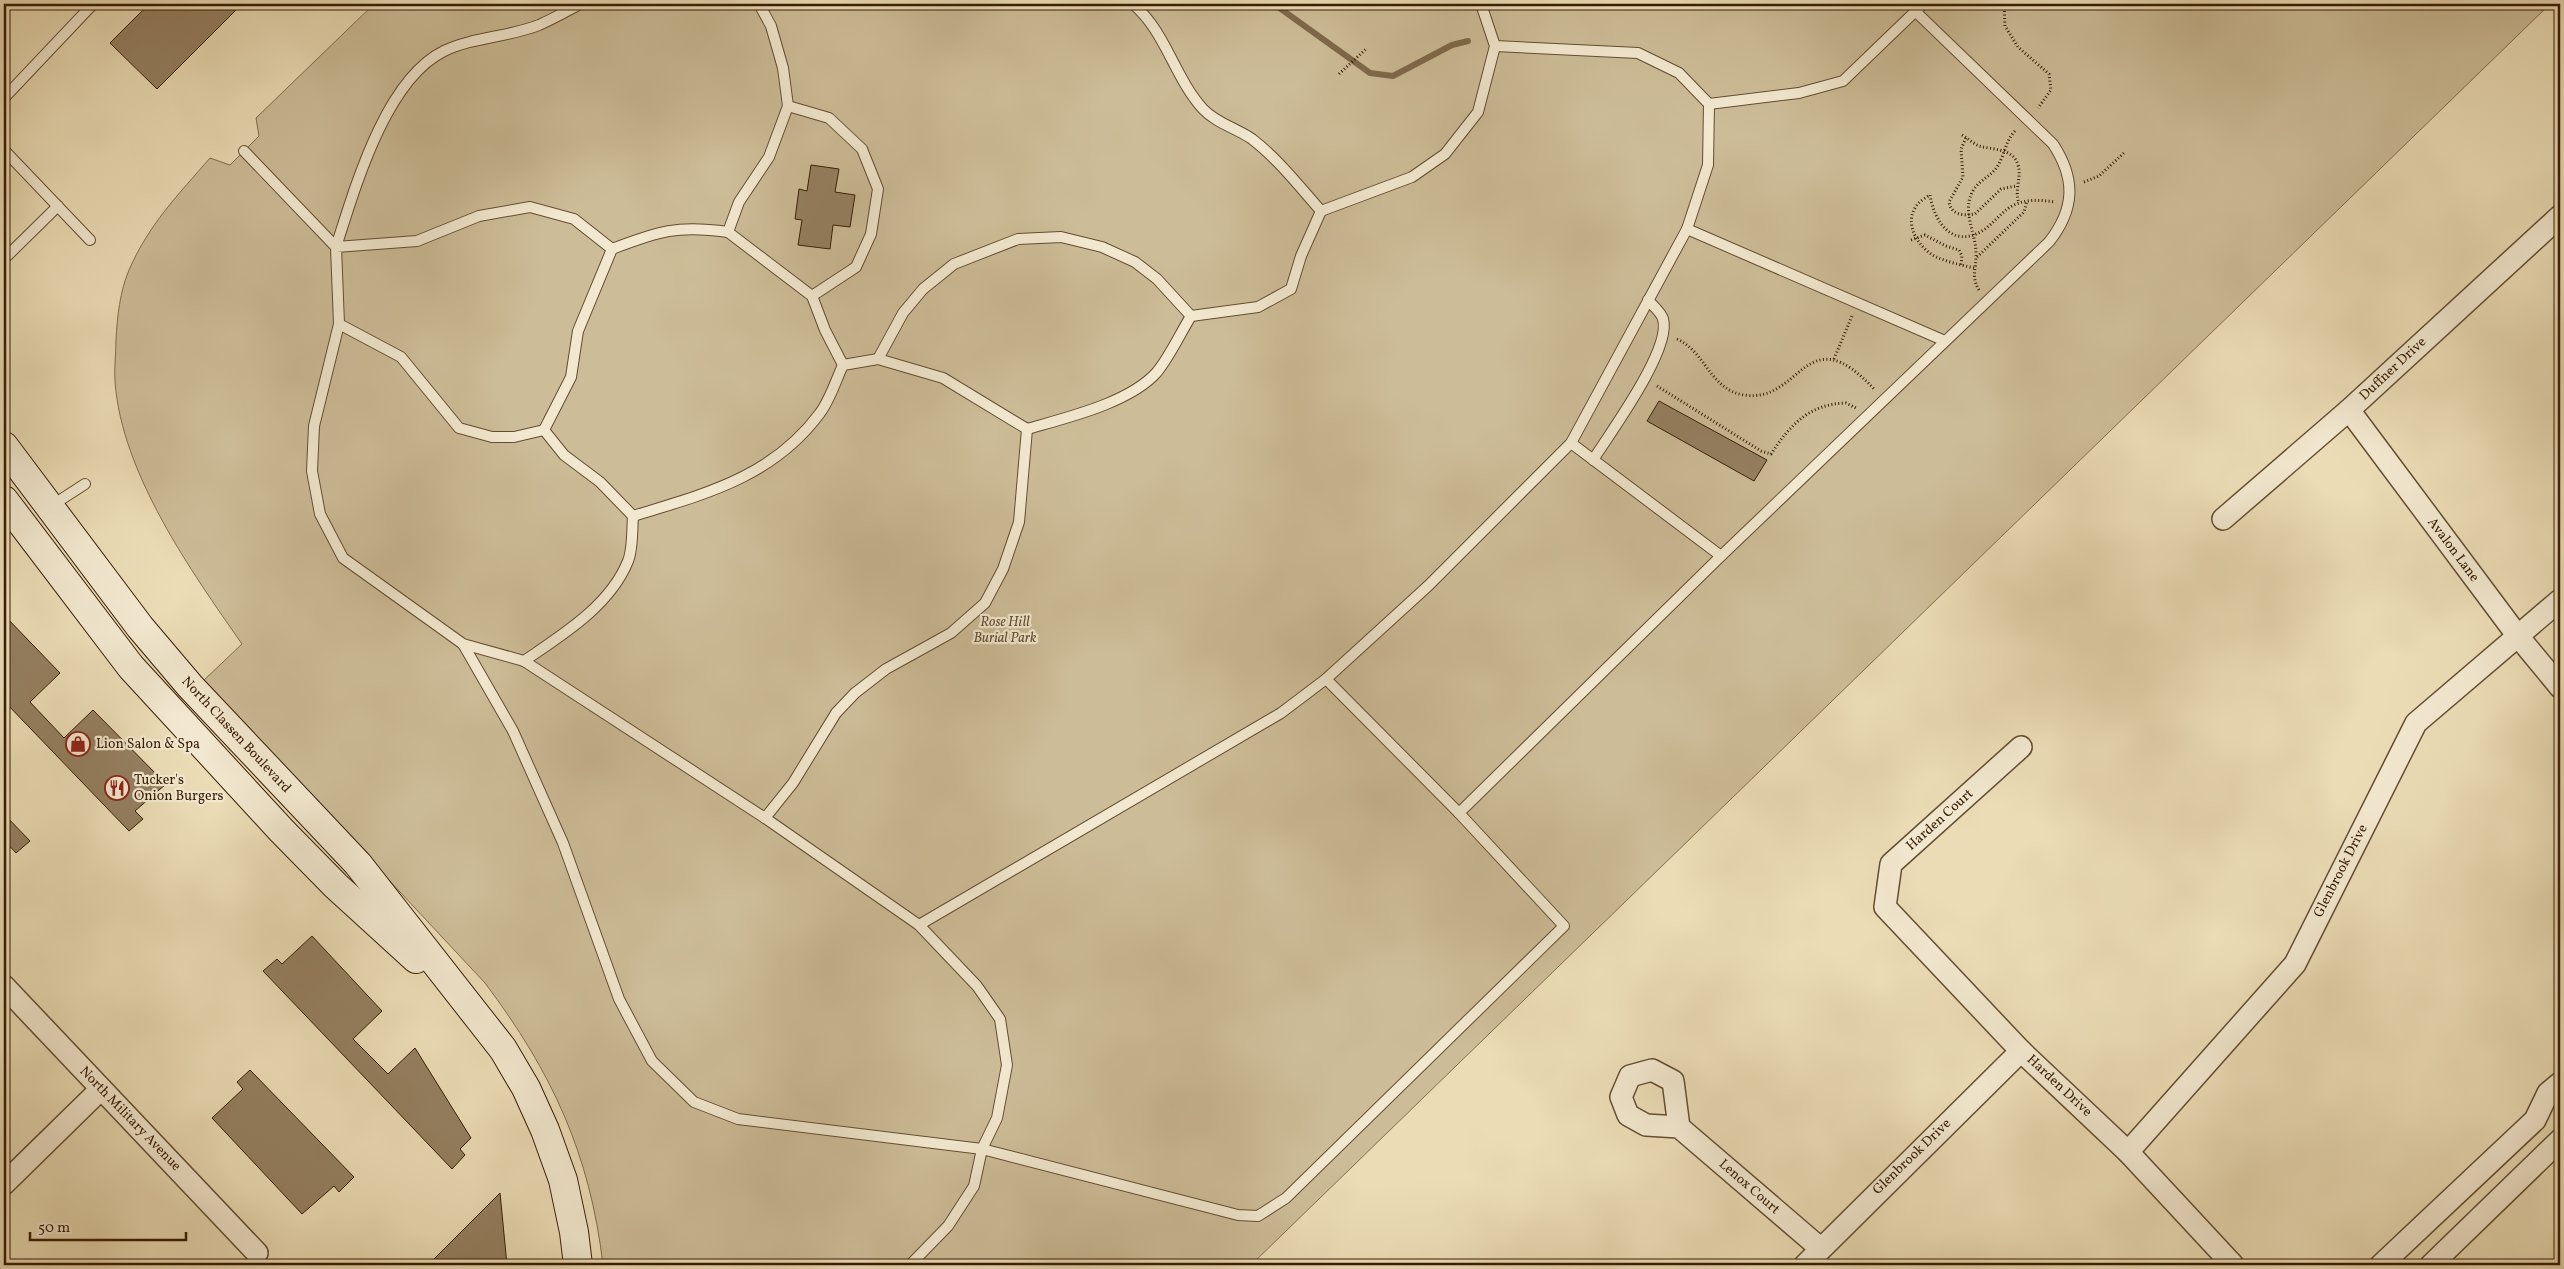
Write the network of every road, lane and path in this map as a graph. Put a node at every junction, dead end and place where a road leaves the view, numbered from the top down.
1 (93, 4) edge
2 (580, 4) edge
3 (759, 4) edge
4 (1133, 4) edge
5 (1481, 4) edge
6 (2004, 4) edge
7 (1919, 8) edge
8 (1495, 46) junction
9 (1366, 49) dead end
10 (1339, 74) dead end
11 (4, 98) edge
12 (1709, 104) junction
13 (788, 106) junction
14 (2037, 108) dead end
15 (2020, 126) dead end
16 (4, 150) edge
17 (2004, 150) junction
18 (244, 151) dead end
19 (2125, 152) dead end
20 (2069, 185) junction
21 (2016, 186) junction
22 (2027, 201) junction
23 (2019, 203) junction
24 (2069, 203) junction
25 (58, 206) junction
26 (1321, 211) junction
27 (1968, 216) junction
28 (2560, 216) edge
29 (1687, 229) junction
30 (728, 232) junction
31 (1973, 235) junction
32 (1916, 238) junction
33 (90, 240) dead end
34 (1911, 240) dead end
35 (336, 247) junction
36 (612, 249) junction
37 (1976, 258) junction
38 (4, 259) edge
39 (1961, 265) junction
40 (1974, 268) junction
41 (812, 296) junction
42 (1648, 300) junction
43 (1988, 300) junction
44 (1857, 302) junction
45 (1191, 316) junction
46 (338, 324) junction
47 (1662, 334) junction
48 (1945, 341) junction
49 (878, 359) junction
50 (1834, 359) junction
51 (843, 365) junction
52 (1646, 379) junction
53 (1884, 399) junction
54 (2349, 410) junction
55 (1865, 417) junction
56 (1027, 429) junction
57 (544, 430) junction
58 (1571, 443) junction
59 (4, 446) edge
60 (1593, 460) junction
61 (85, 484) dead end
62 (4, 500) edge
63 (48, 507) junction
64 (633, 516) junction
65 (2224, 519) dead end
66 (24, 527) junction
67 (1721, 556) junction
68 (2560, 600) edge
69 (2517, 635) junction
70 (464, 644) junction
71 (524, 661) junction
72 (1326, 679) junction
73 (2560, 687) edge
74 (2021, 747) dead end
75 (1459, 813) junction
76 (765, 818) junction
77 (1885, 906) joint
78 (919, 925) junction
79 (4, 986) edge
80 (478, 1016) junction
81 (2021, 1051) junction
82 (2560, 1083) edge
83 (101, 1089) junction
84 (1679, 1127) dead end
85 (2560, 1140) edge
86 (982, 1150) junction
87 (2128, 1152) junction
88 (4, 1184) edge
89 (1820, 1248) junction
90 (257, 1252) dead end
91 (578, 1265) edge
92 (910, 1265) edge
93 (1805, 1265) edge
94 (2234, 1265) edge
95 (2381, 1265) edge
96 (2431, 1265) edge

1 - 11 lane
2 - 35 lane
3 - 13 lane
4 - 26 lane
5 - 8 lane
6 - 14 path
7 - 12 lane
7 - 20 lane
8 - 12 lane
8 - 26 lane
9 - 10 path
12 - 29 lane
13 - 30 lane
13 - 41 lane
15 - 17 path
16 - 25 lane
17 - 21 path
17 - 27 path
17 - 27 path
18 - 35 lane
19 - 20 path
20 - 24 lane
21 - 23 path
21 - 27 path
22 - 23 path
22 - 24 path
22 - 37 path
23 - 31 path
24 - 43 lane
25 - 33 lane
25 - 38 lane
26 - 45 lane
27 - 31 path
28 - 54 street, Duffner Drive
29 - 42 lane
29 - 44 lane
30 - 36 lane
30 - 41 lane
31 - 32 path
31 - 37 path
32 - 34 path
32 - 39 path
32 - 39 path
35 - 36 lane
35 - 46 lane
36 - 57 lane
37 - 40 path
39 - 40 path
40 - 43 path
41 - 51 lane
42 - 47 lane
42 - 58 lane
43 - 48 lane
44 - 48 lane
44 - 50 path
45 - 49 lane
45 - 56 lane
46 - 57 lane
46 - 70 lane
47 - 50 path
47 - 52 lane
48 - 53 lane
49 - 51 lane
49 - 56 lane
50 - 53 path
51 - 64 lane
52 - 55 path
52 - 60 lane
53 - 55 lane
54 - 65 street, Duffner Drive
54 - 69 street, Avalon Lane
55 - 67 lane
56 - 76 lane
57 - 64 lane
58 - 60 lane
58 - 72 lane
59 - 63 main road, North Classen Boulevard
60 - 67 lane
61 - 63 lane
62 - 66 main road, North Classen Boulevard
63 - 66 main road
63 - 80 main road, North Classen Boulevard
64 - 71 lane
66 - 80 main road, North Classen Boulevard
67 - 75 lane
68 - 69 street, Glenbrook Drive
69 - 73 street, Avalon Lane
69 - 87 street, Glenbrook Drive
70 - 71 lane
70 - 86 lane
71 - 76 lane
72 - 75 lane
72 - 78 lane
74 - 77 street, Harden Court
75 - 86 lane
76 - 78 lane
77 - 81 street, Harden Drive
78 - 86 lane
79 - 83 street, North Military Avenue
80 - 91 main road, North Classen Boulevard
81 - 87 street, Harden Drive
81 - 89 street, Glenbrook Drive
82 - 95 street
83 - 88 street
83 - 90 street, North Military Avenue
84 - 89 street, Lenox Court
85 - 96 street
86 - 92 lane
87 - 94 street, Harden Drive
89 - 93 street, Glenbrook Drive

